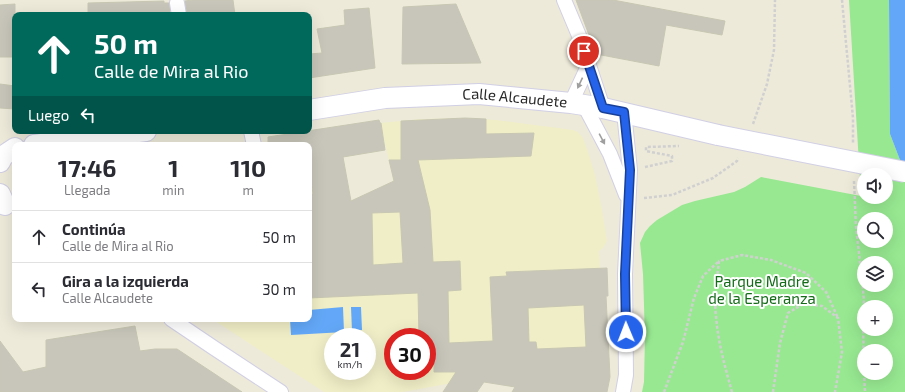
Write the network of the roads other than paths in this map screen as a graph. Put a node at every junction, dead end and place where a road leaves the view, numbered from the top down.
1 (564, 0) edge
2 (589, 64) junction
3 (577, 104) junction
4 (603, 108) junction
5 (312, 110) edge
6 (624, 112) junction
7 (122, 134) edge
8 (58, 142) edge
9 (905, 172) edge
10 (628, 199) junction
11 (175, 322) edge
12 (281, 392) edge
13 (623, 392) edge

1 - 2 street
2 -> 3 street
2 - 4 street
3 - 4 main road, Calle Alcaudete
3 - 5 main road, Calle Alcaudete
3 -> 10 street
4 - 6 main road, Calle Alcaudete
6 - 9 main road, Calle Alcaudete, bridge
6 - 10 street
7 - 8 main road
10 - 13 street
11 - 12 street

